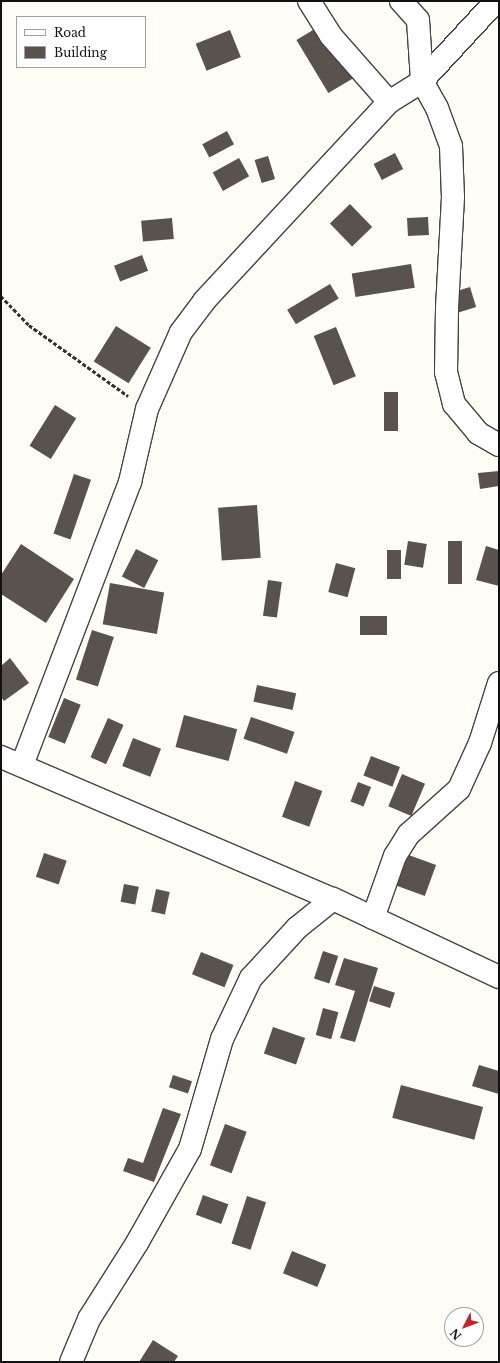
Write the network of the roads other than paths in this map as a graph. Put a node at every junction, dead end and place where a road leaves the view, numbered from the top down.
1 (309, 1) edge
2 (401, 1) edge
3 (496, 1) edge
4 (422, 81) junction
5 (389, 102) junction
6 (499, 445) edge
7 (499, 683) edge
8 (1, 757) edge
9 (22, 765) junction
10 (333, 899) junction
11 (373, 918) junction
12 (499, 977) edge
13 (71, 1362) edge

1 - 5 street
2 - 4 street
3 - 4 street
4 - 5 street
4 - 6 street
5 - 9 street
7 - 11 street
8 - 9 street
9 - 10 street
10 - 11 street
10 - 13 street
11 - 12 street

